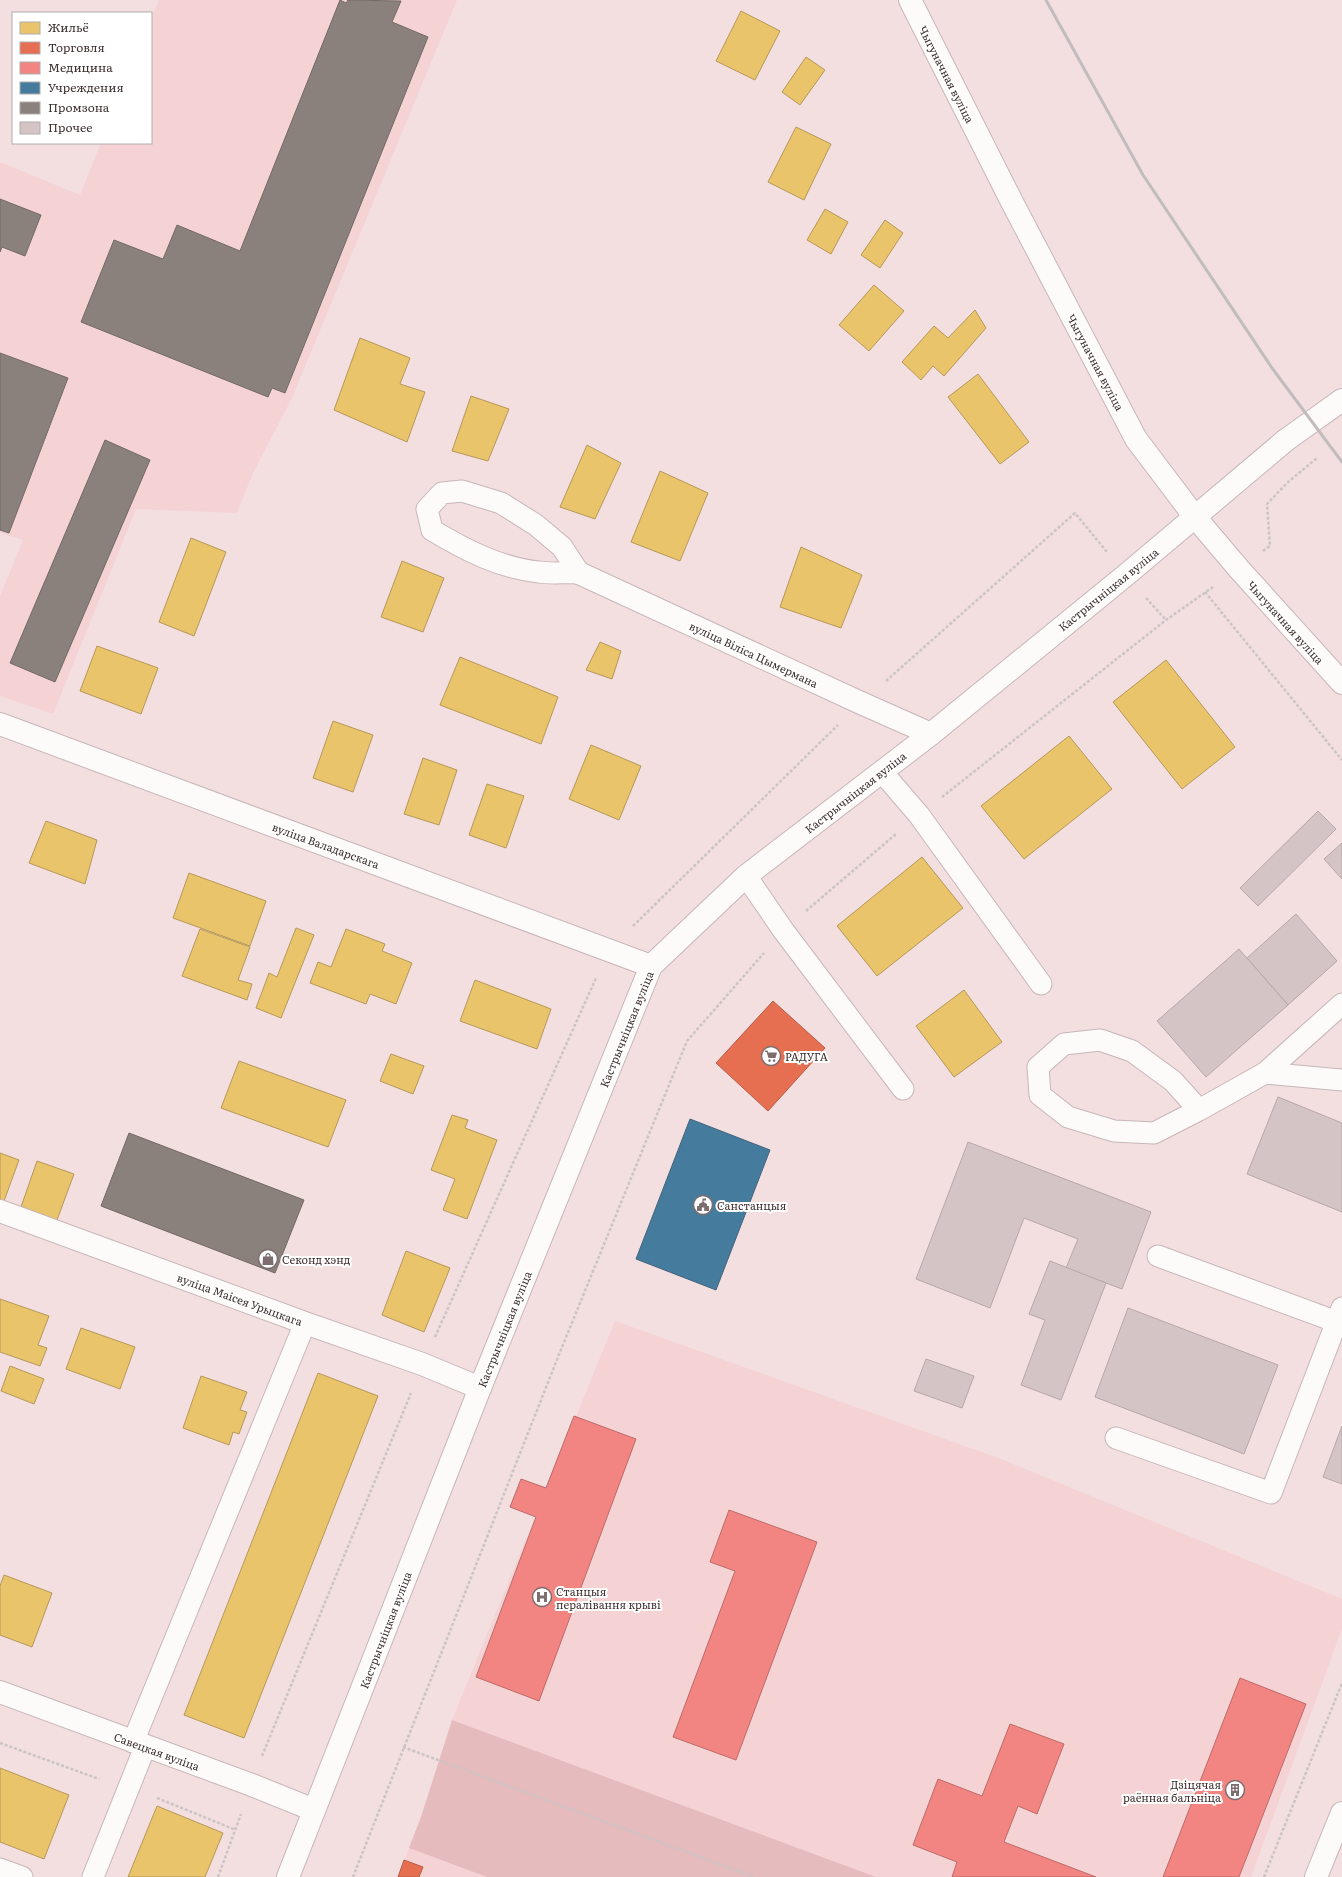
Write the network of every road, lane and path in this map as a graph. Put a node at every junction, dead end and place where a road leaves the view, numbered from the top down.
1 (910, 0) edge
2 (1342, 400) edge
3 (1317, 458) dead end
4 (1195, 517) junction
5 (1270, 546) dead end
6 (579, 573) junction
7 (1342, 683) edge
8 (0, 724) edge
9 (931, 734) junction
10 (1342, 760) edge
11 (882, 772) junction
12 (919, 815) junction
13 (746, 876) junction
14 (784, 930) junction
15 (651, 966) junction
16 (1041, 984) dead end
17 (1342, 1004) edge
18 (1265, 1073) junction
19 (1342, 1080) edge
20 (902, 1089) dead end
21 (1199, 1110) junction
22 (0, 1211) edge
23 (1158, 1256) dead end
24 (1339, 1315) edge
25 (305, 1324) junction
26 (480, 1388) junction
27 (1116, 1438) dead end
28 (1342, 1683) edge
29 (0, 1692) edge
30 (139, 1744) junction
31 (403, 1746) junction
32 (314, 1810) junction
33 (1342, 1813) edge
34 (0, 1868) edge
35 (22, 1877) edge
36 (94, 1877) edge
37 (288, 1877) edge
38 (353, 1877) edge
39 (754, 1877) edge
40 (1264, 1877) edge
41 (1316, 1877) edge

1 - 4 street, Чыгуначная вуліца
2 - 4 street, Кастрычніцкая вуліца
3 - 5 path
4 - 7 street, Чыгуначная вуліца
4 - 9 street, Кастрычніцкая вуліца
6 - 6 lane
6 - 9 street, вуліца Віліса Цымермана
8 - 15 street, вуліца Валадарскага
9 - 11 street, Кастрычніцкая вуліца
10 - 12 path
11 - 12 lane
11 - 13 street, Кастрычніцкая вуліца
12 - 14 path
12 - 16 lane
13 - 14 lane
13 - 15 street, Кастрычніцкая вуліца
14 - 20 lane
14 - 31 path
15 - 26 street, Кастрычніцкая вуліца
17 - 18 lane
18 - 19 lane
18 - 21 lane
21 - 21 lane
22 - 25 street, вуліца Маісея Урыцкага
23 - 24 lane
24 - 27 lane
25 - 26 street, вуліца Маісея Урыцкага
25 - 30 lane
26 - 32 street, Кастрычніцкая вуліца
28 - 40 path
29 - 30 street, Савецкая вуліца
30 - 32 street, Савецкая вуліца
30 - 36 lane
31 - 38 path
31 - 39 path
32 - 37 street, Кастрычніцкая вуліца
33 - 41 street
34 - 35 lane

